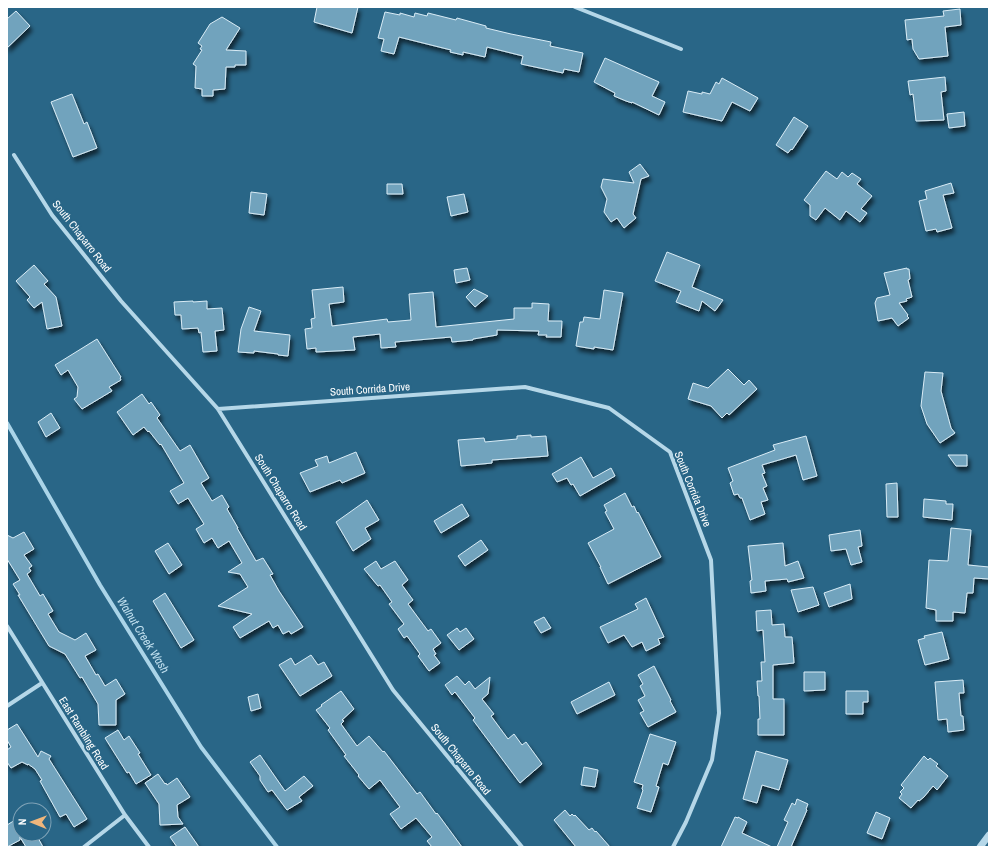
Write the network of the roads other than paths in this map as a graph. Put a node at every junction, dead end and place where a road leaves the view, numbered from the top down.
1 (575, 7) edge
2 (681, 49) dead end
3 (14, 155) dead end
4 (218, 409) junction
5 (7, 626) edge
6 (42, 683) junction
7 (7, 706) edge
8 (125, 815) junction
9 (989, 835) edge
10 (84, 847) edge
11 (149, 847) edge
12 (522, 847) edge
13 (673, 847) edge
14 (980, 847) edge

1 - 2 street
3 - 4 street, South Chaparro Road
4 - 12 street, South Chaparro Road
4 - 13 street, South Corrida Drive
5 - 6 street, East Rambling Road
6 - 7 street
6 - 8 street, East Rambling Road
8 - 10 street
8 - 11 street, East Rambling Road
9 - 14 street

